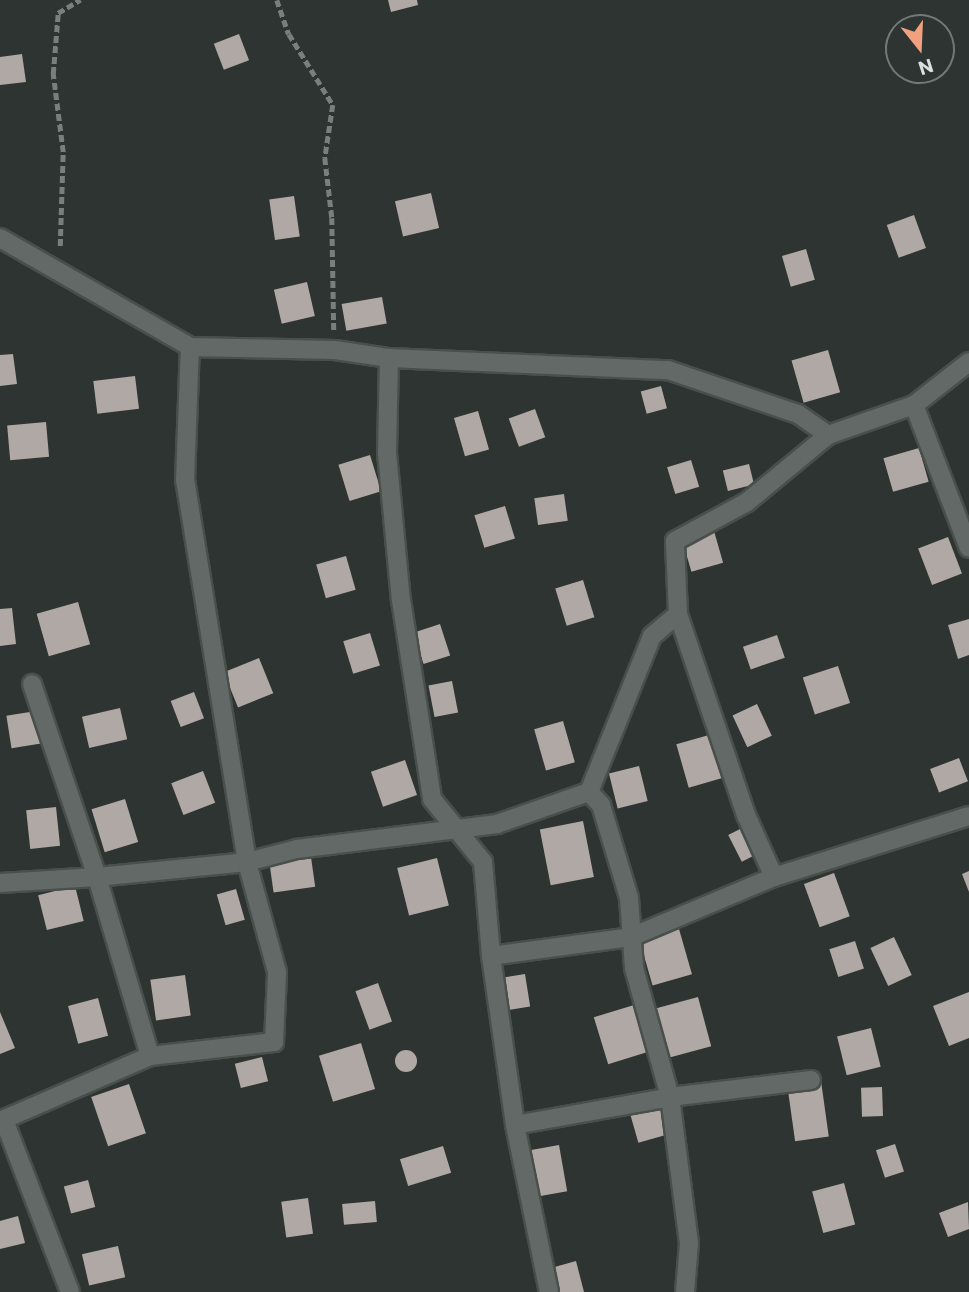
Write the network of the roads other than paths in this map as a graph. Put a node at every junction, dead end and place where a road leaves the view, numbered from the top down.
1 (0, 238) edge
2 (190, 346) junction
3 (389, 358) junction
4 (969, 362) edge
5 (914, 405) junction
6 (828, 435) junction
7 (969, 548) edge
8 (678, 614) junction
9 (32, 684) dead end
10 (589, 792) junction
11 (969, 816) edge
12 (455, 830) junction
13 (247, 862) junction
14 (97, 877) junction
15 (774, 877) junction
16 (0, 883) edge
17 (631, 937) junction
18 (491, 956) junction
19 (150, 1056) junction
20 (811, 1080) dead end
21 (670, 1097) junction
22 (2, 1120) edge
23 (515, 1125) junction
24 (70, 1292) edge
25 (549, 1292) edge
26 (685, 1292) edge

1 - 2 street
2 - 3 street
2 - 13 street
3 - 6 street
3 - 12 street
4 - 5 street
5 - 6 street
5 - 7 street
6 - 8 street
8 - 10 street
8 - 15 street
9 - 14 street
10 - 12 street
10 - 17 street
11 - 15 street
12 - 13 street
12 - 18 street
13 - 14 street
13 - 19 street
14 - 16 street
14 - 19 street
15 - 17 street
17 - 18 street
17 - 21 street
18 - 23 street
19 - 22 street
20 - 21 street
21 - 23 street
21 - 26 street
22 - 24 street
23 - 25 street

